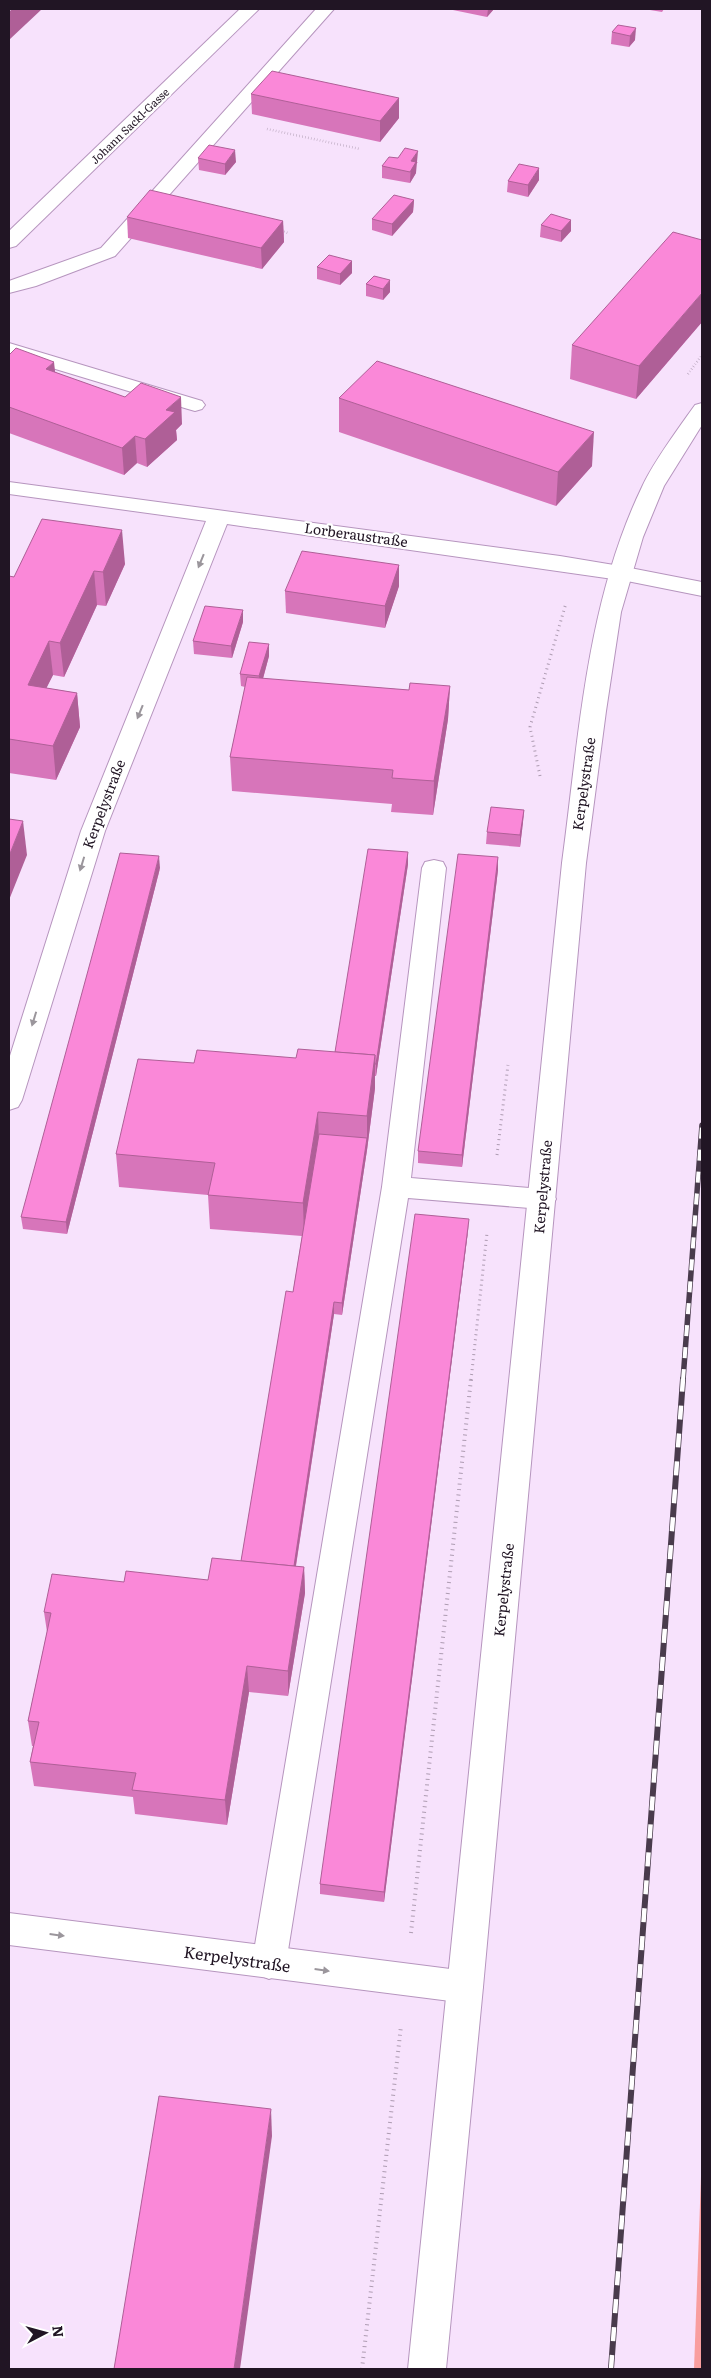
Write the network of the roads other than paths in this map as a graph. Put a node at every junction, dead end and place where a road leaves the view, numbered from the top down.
1 (250, 9) edge
2 (325, 9) edge
3 (9, 242) edge
4 (9, 286) edge
5 (9, 349) edge
6 (195, 405) dead end
7 (702, 409) edge
8 (9, 488) edge
9 (219, 516) junction
10 (620, 573) junction
11 (702, 589) edge
12 (434, 868) dead end
13 (9, 1100) edge
14 (396, 1186) junction
15 (542, 1199) junction
16 (9, 1929) edge
17 (269, 1963) junction
18 (466, 1987) junction
19 (427, 2369) edge

1 - 3 street, Johann Sackl-Gasse
2 - 4 street
5 - 6 street
7 - 10 street, Kerpelystraße
8 - 9 street, Lorberaustraße
9 - 10 street, Lorberaustraße
9 -> 13 street, Kerpelystraße
10 - 11 street, Lorberaustraße
10 - 15 street, Kerpelystraße
12 - 14 street
14 - 15 street
14 - 17 street
15 - 18 street, Kerpelystraße
16 -> 17 street, Kerpelystraße
17 -> 18 street, Kerpelystraße
18 - 19 street, Kerpelystraße

